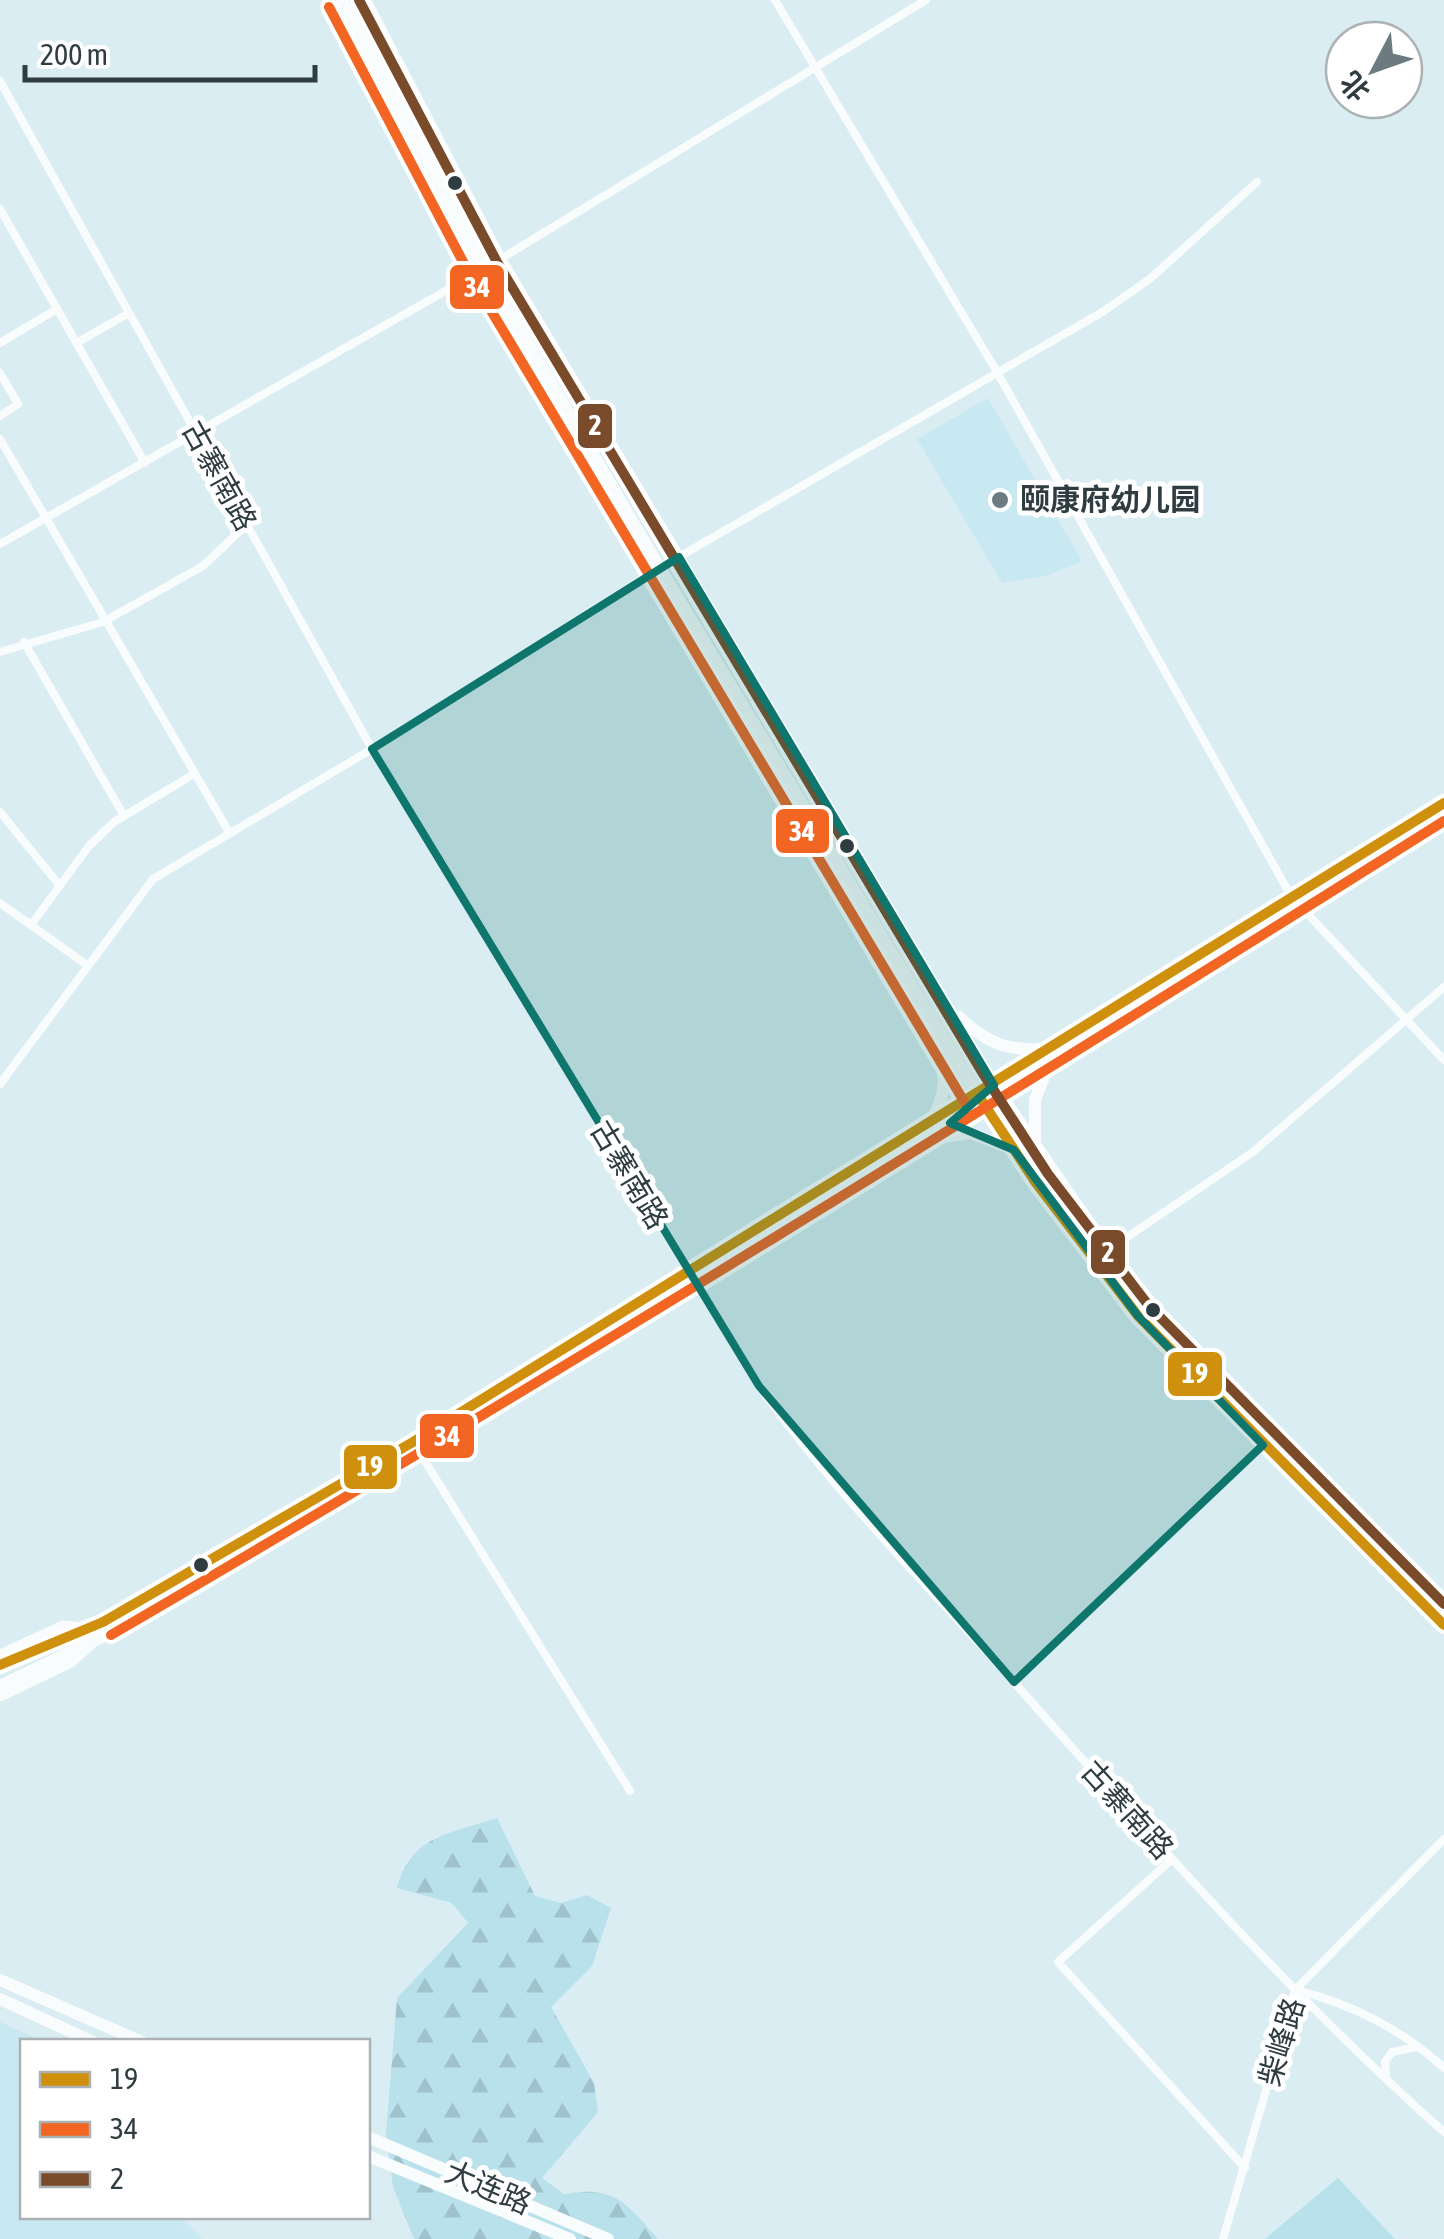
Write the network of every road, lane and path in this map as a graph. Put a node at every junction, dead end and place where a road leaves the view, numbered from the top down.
1 (342, 0) edge
2 (364, 0) edge
3 (775, 0) edge
4 (926, 0) edge
5 (815, 70) junction
6 (0, 80) edge
7 (1257, 182) dead end
8 (0, 209) edge
9 (500, 258) junction
10 (484, 268) junction
11 (57, 309) junction
12 (129, 312) junction
13 (0, 342) edge
14 (78, 342) junction
15 (997, 372) junction
16 (0, 373) edge
17 (0, 416) edge
18 (196, 434) junction
19 (0, 439) edge
20 (145, 463) junction
21 (46, 519) junction
22 (246, 526) junction
23 (0, 544) edge
24 (679, 557) junction
25 (660, 568) junction
26 (103, 622) junction
27 (24, 642) junction
28 (0, 652) edge
29 (372, 749) junction
30 (194, 774) junction
31 (1444, 804) edge
32 (0, 812) edge
33 (124, 816) junction
34 (1444, 816) edge
35 (228, 832) junction
36 (60, 886) junction
37 (1296, 900) junction
38 (0, 903) edge
39 (31, 925) junction
40 (87, 965) junction
41 (1444, 987) edge
42 (920, 997) junction
43 (949, 1008) junction
44 (1406, 1020) junction
45 (1050, 1054) junction
46 (1444, 1060) edge
47 (0, 1084) edge
48 (997, 1088) junction
49 (981, 1098) junction
50 (930, 1124) junction
51 (922, 1141) junction
52 (1035, 1146) junction
53 (1014, 1150) junction
54 (1108, 1250) junction
55 (691, 1276) junction
56 (1263, 1444) junction
57 (416, 1445) junction
58 (1444, 1602) edge
59 (1444, 1625) edge
60 (84, 1628) junction
61 (93, 1643) junction
62 (0, 1654) edge
63 (0, 1665) edge
64 (1014, 1682) junction
65 (0, 1686) edge
66 (0, 1696) edge
67 (630, 1791) dead end
68 (1444, 1838) edge
69 (1171, 1860) junction
70 (0, 1980) edge
71 (1295, 1990) junction
72 (0, 2000) edge
73 (86, 2039) edge
74 (135, 2039) edge
75 (1419, 2047) junction
76 (1444, 2068) edge
77 (1387, 2078) junction
78 (1443, 2129) edge
79 (370, 2139) edge
80 (370, 2157) edge
81 (1245, 2168) junction
82 (570, 2239) edge
83 (608, 2239) edge
84 (1224, 2239) edge

1 - 10 main road
2 - 9 main road
3 - 5 street
4 - 5 street
5 - 9 street
5 - 15 street
6 - 12 street, 古寨南路
7 - 15 street
8 - 11 street
9 - 10 street
9 - 24 main road
10 - 18 street
10 - 25 main road
11 - 13 street
11 - 14 street
12 - 14 street
12 - 18 street, 古寨南路
14 - 20 street
15 - 24 street
15 - 37 street
16 - 17 street
18 - 20 street
18 - 22 street, 古寨南路
19 - 21 street
20 - 21 street
21 - 23 street
21 - 26 street
22 - 26 street
22 - 29 street, 古寨南路
24 - 25 street
24 - 43 main road
25 - 29 street
25 - 42 main road
26 - 27 street
26 - 30 street
27 - 28 street
27 - 33 street
29 - 35 street
29 - 55 street, 古寨南路
30 - 33 street
30 - 35 street
31 - 37 main road
32 - 36 street
33 - 36 street
34 - 37 main road
35 - 40 street
36 - 39 street
37 - 44 street
37 - 45 main road
38 - 39 street
39 - 40 street
40 - 47 street
41 - 44 street
42 - 49 main road
42 - 50 main road
43 - 45 main road
43 - 48 main road
44 - 46 street
44 - 54 street
45 - 48 main road
45 - 52 main road
48 - 49 main road
48 - 52 main road
49 - 50 main road
49 - 51 main road
49 - 53 main road
50 - 55 main road
51 - 53 main road
51 - 55 main road
52 - 54 main road
53 - 56 main road
54 - 58 main road
55 - 57 main road
55 - 64 street, 古寨南路
56 - 59 main road
56 - 64 street
57 - 60 main road
57 - 61 main road
57 - 67 street
60 - 62 main road
60 - 63 main road
61 - 65 main road
61 - 66 main road
64 - 69 street, 古寨南路
68 - 71 street, 柴峰路
69 - 71 street, 古寨南路
69 - 81 street
70 - 74 main road
71 - 75 street
71 - 77 street, 古寨南路
71 - 81 street, 柴峰路
72 - 73 main road
75 - 76 street
75 - 77 street
77 - 78 street, 古寨南路
79 - 83 main road, 大连路
80 - 82 main road, 大连路
81 - 84 street, 柴峰路

